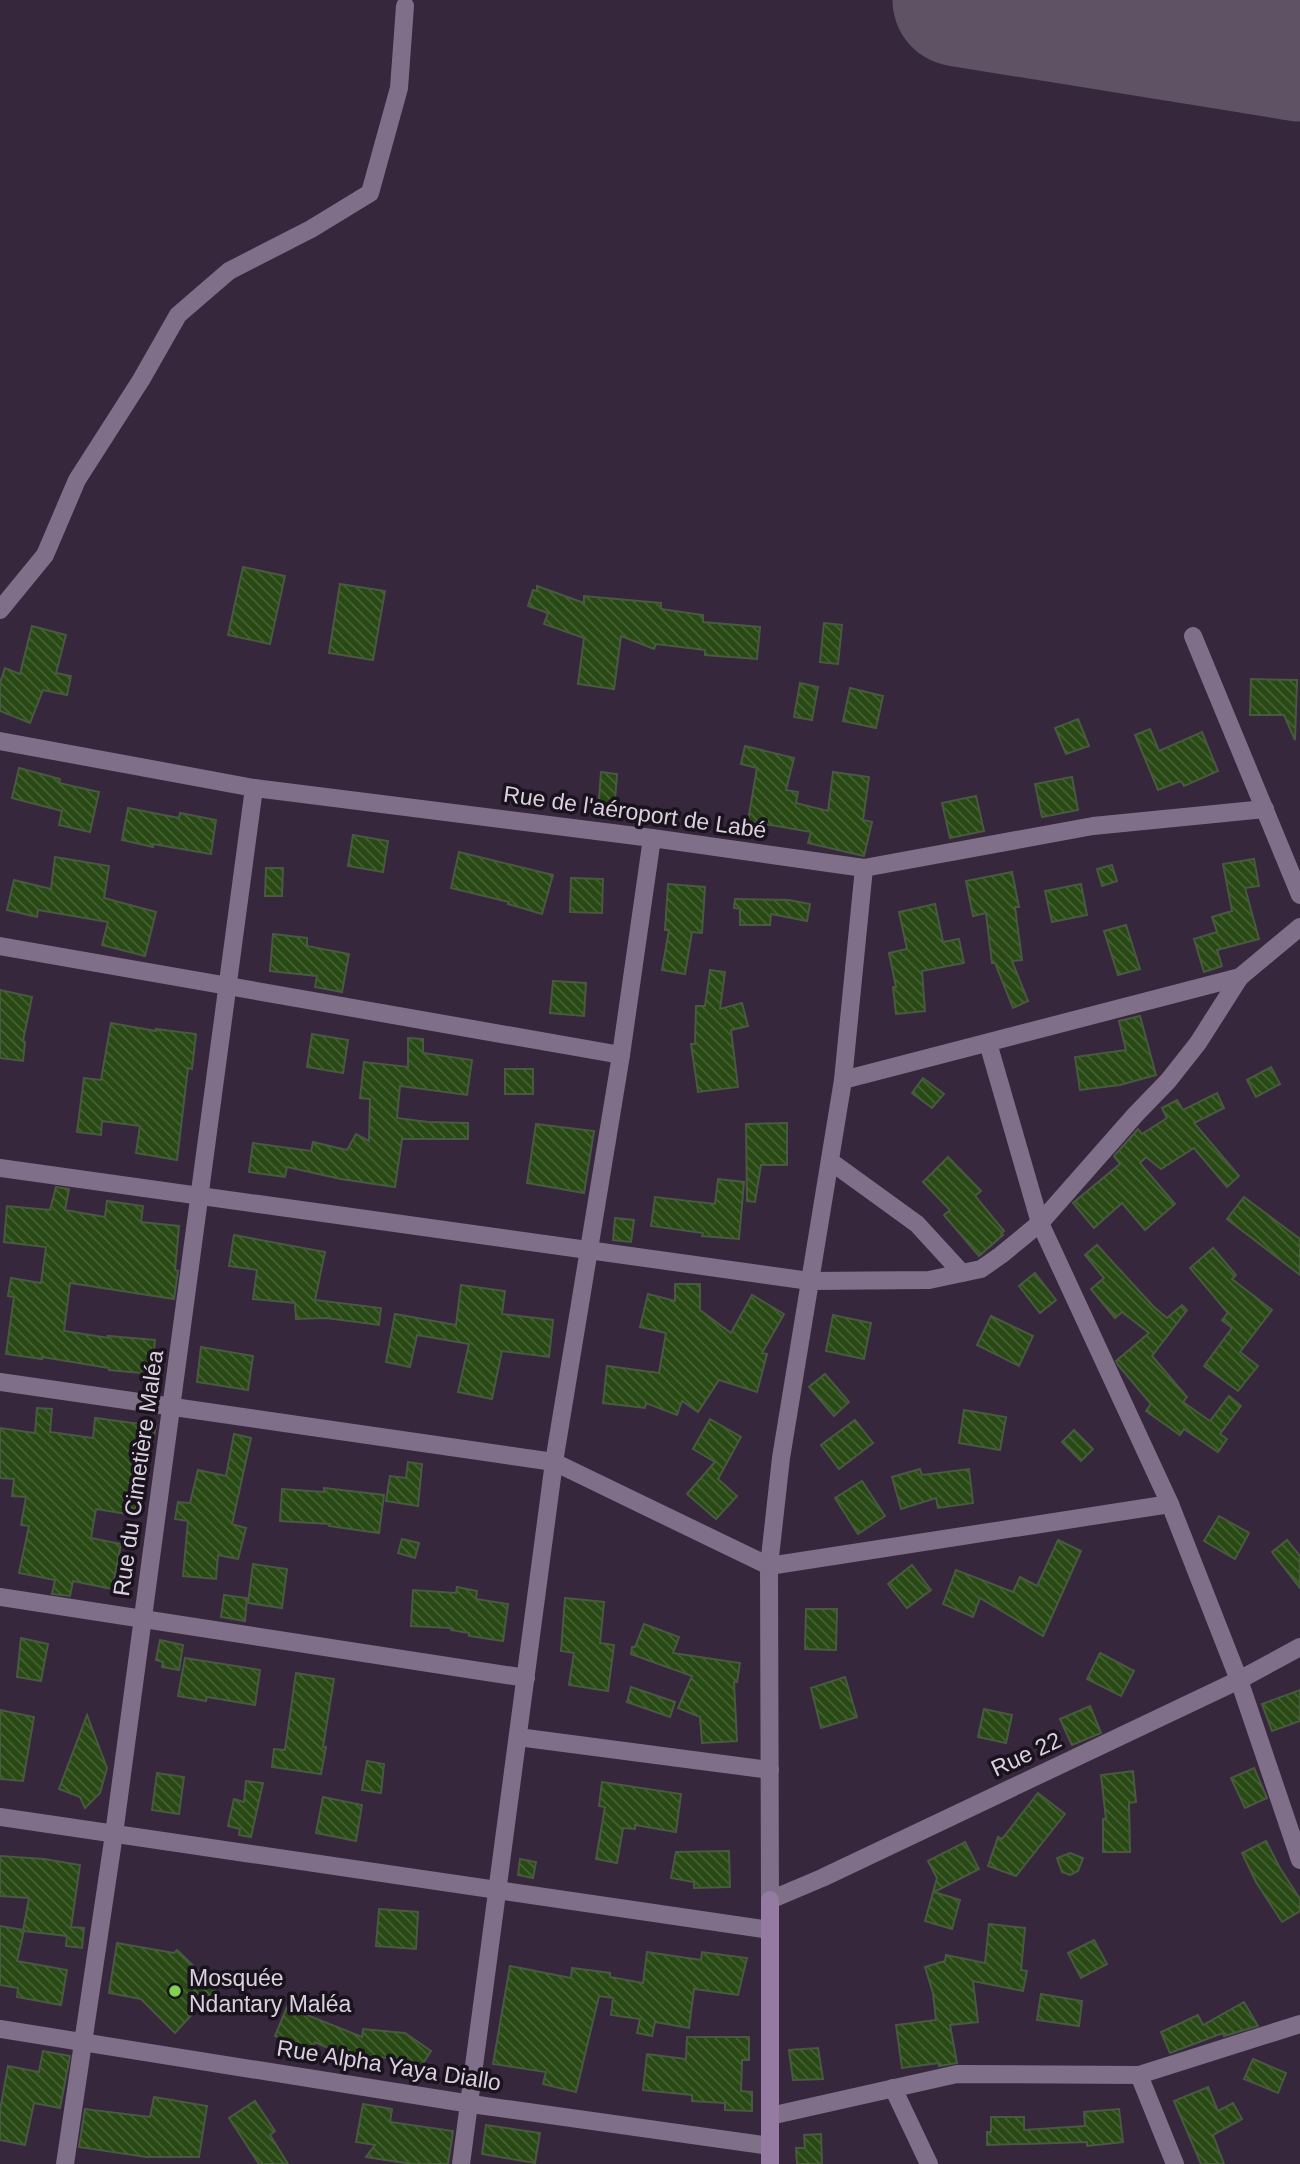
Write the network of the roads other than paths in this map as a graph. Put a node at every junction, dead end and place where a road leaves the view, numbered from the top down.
1 (405, 6) dead end
2 (0, 610) edge
3 (1193, 636) dead end
4 (0, 741) edge
5 (254, 788) junction
6 (1265, 809) junction
7 (652, 838) junction
8 (864, 868) junction
9 (1300, 895) edge
10 (1300, 927) edge
11 (0, 946) edge
12 (1240, 977) junction
13 (228, 986) junction
14 (988, 1043) junction
15 (621, 1055) junction
16 (844, 1080) junction
17 (830, 1161) junction
18 (0, 1168) edge
19 (200, 1195) junction
20 (1040, 1223) junction
21 (589, 1250) junction
22 (962, 1273) junction
23 (810, 1281) junction
24 (0, 1382) edge
25 (171, 1407) junction
26 (554, 1462) junction
27 (1170, 1504) junction
28 (769, 1566) junction
29 (0, 1597) edge
30 (143, 1619) junction
31 (1300, 1647) edge
32 (526, 1678) junction
33 (1238, 1680) junction
34 (518, 1737) junction
35 (770, 1770) junction
36 (0, 1817) edge
37 (114, 1834) junction
38 (1300, 1860) edge
39 (498, 1890) junction
40 (770, 1900) junction
41 (770, 1930) junction
42 (1300, 2024) edge
43 (0, 2029) edge
44 (84, 2042) junction
45 (1139, 2075) junction
46 (893, 2088) junction
47 (471, 2104) junction
48 (770, 2116) junction
49 (770, 2155) edge
50 (65, 2164) edge
51 (461, 2164) edge
52 (929, 2164) edge
53 (1175, 2164) edge

1 - 2 street
3 - 6 street
4 - 5 street, Rue de l'aéroport de Labé
5 - 7 street, Rue de l'aéroport de Labé
5 - 13 street, Rue du Cimetière Maléa
6 - 8 street, Rue de l'aéroport de Labé
6 - 9 street
7 - 8 street, Rue de l'aéroport de Labé
7 - 15 street
8 - 16 street
10 - 12 street
11 - 13 street
12 - 14 street
12 - 20 street
13 - 15 street
13 - 19 street, Rue du Cimetière Maléa
14 - 16 street
14 - 20 street
15 - 21 street
16 - 17 street
17 - 22 street
17 - 23 street
18 - 19 street
19 - 21 street
19 - 25 street, Rue du Cimetière Maléa
20 - 22 street
20 - 27 street
21 - 23 street
21 - 26 street
22 - 23 street
23 - 28 street
24 - 25 street
25 - 26 street
25 - 30 street, Rue du Cimetière Maléa
26 - 28 street
26 - 32 street
27 - 28 street
27 - 33 street
28 - 35 street
29 - 30 street
30 - 32 street
30 - 37 street, Rue du Cimetière Maléa
31 - 33 street, Rue 22
32 - 34 street
33 - 38 street
33 - 40 street, Rue 22
34 - 35 street
34 - 39 street
35 - 40 street
36 - 37 street
37 - 39 street
37 - 44 street, Rue du Cimetière Maléa
39 - 41 street
39 - 47 street
40 - 41 street
41 - 48 street
42 - 45 street
43 - 44 street, Rue Alpha Yaya Diallo
44 - 47 street, Rue Alpha Yaya Diallo
44 - 50 street, Rue du Cimetière Maléa
45 - 46 street
45 - 53 street
46 - 48 street
46 - 52 street
47 - 49 street, Rue Alpha Yaya Diallo
47 - 51 street
48 - 49 street

